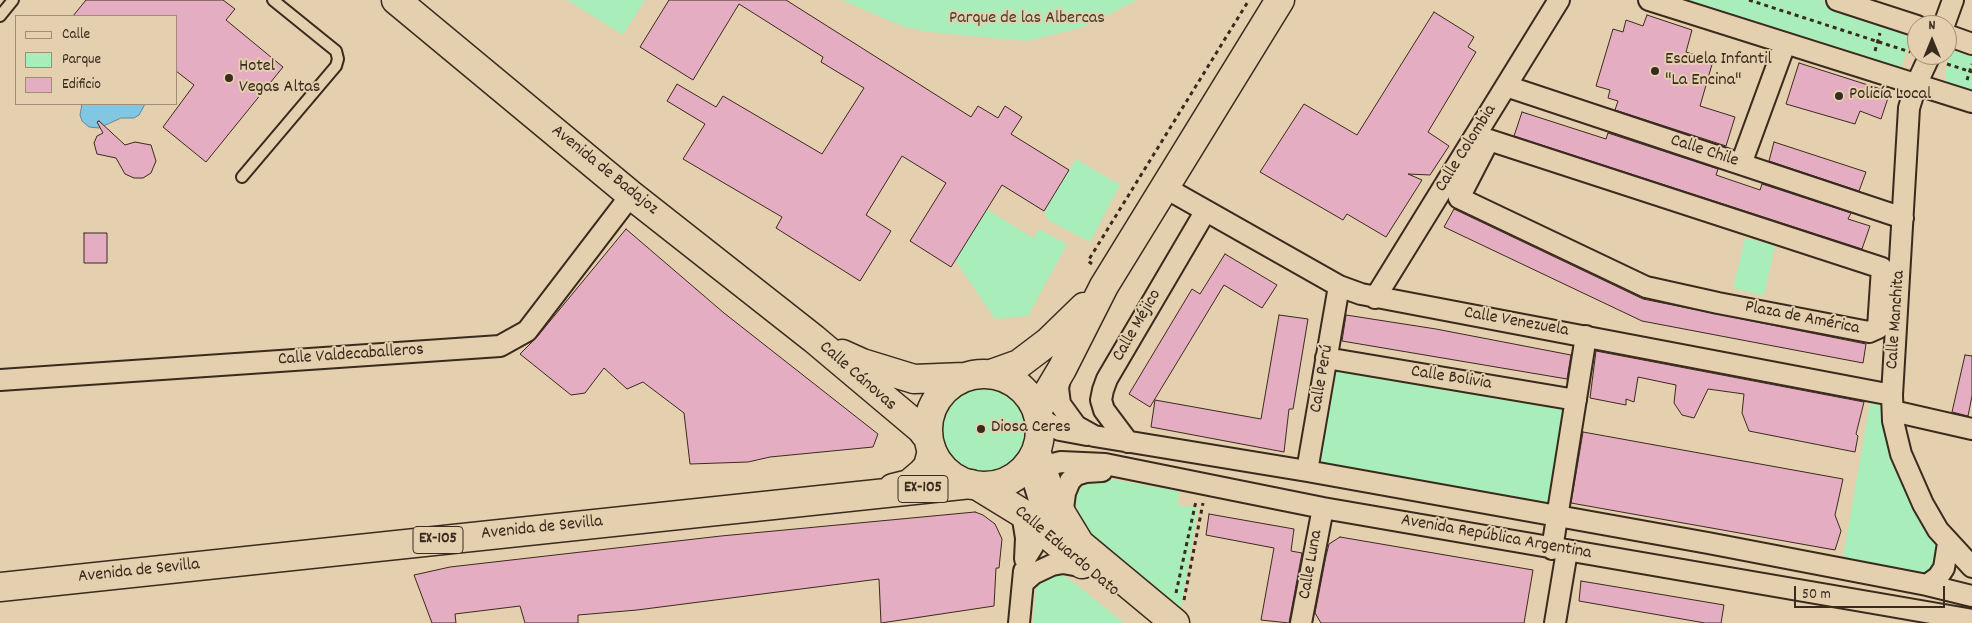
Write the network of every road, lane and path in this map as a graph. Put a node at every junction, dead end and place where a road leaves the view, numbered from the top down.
1 (13, 0) edge
2 (273, 0) edge
3 (396, 0) edge
4 (1280, 0) edge
5 (1559, 0) edge
6 (1649, 0) edge
7 (1749, 0) edge
8 (1837, 0) edge
9 (1953, 0) edge
10 (1948, 15) edge
11 (0, 16) edge
12 (1885, 16) junction
13 (1907, 23) edge
14 (1957, 39) edge
15 (1877, 41) junction
16 (1785, 44) junction
17 (1972, 44) edge
18 (1907, 52) edge
19 (1925, 65) edge
20 (1869, 70) junction
21 (1916, 85) junction
22 (1506, 86) junction
23 (1972, 102) edge
24 (1488, 140) joint
25 (1741, 164) junction
26 (242, 177) dead end
27 (1164, 187) junction
28 (631, 195) junction
29 (1205, 212) junction
30 (1903, 218) junction
31 (1104, 286) junction
32 (1339, 286) junction
33 (1375, 298) junction
34 (1586, 336) junction
35 (814, 339) junction
36 (1326, 358) junction
37 (1062, 369) junction
38 (991, 374) junction
39 (964, 377) junction
40 (0, 380) edge
41 (1576, 400) junction
42 (1892, 403) junction
43 (1038, 415) junction
44 (1972, 429) edge
45 (1094, 436) junction
46 (1128, 442) junction
47 (930, 444) junction
48 (1031, 464) junction
49 (1136, 471) junction
50 (1307, 471) junction
51 (1207, 484) junction
52 (974, 485) junction
53 (876, 494) junction
54 (1322, 508) junction
55 (1558, 517) junction
56 (1042, 520) junction
57 (1948, 543) junction
58 (1560, 550) junction
59 (1085, 567) junction
60 (1972, 567) edge
61 (1023, 583) junction
62 (1927, 585) junction
63 (0, 587) edge
64 (1972, 596) edge
65 (1179, 615) edge
66 (1972, 620) edge
67 (1019, 623) edge
68 (1152, 623) edge
69 (1301, 623) edge
70 (1555, 623) edge

1 - 11 lane
2 - 26 lane
3 - 28 main road, Avenida de Badajoz
4 - 27 main road
5 - 22 street, Calle Colombia
6 - 16 street
7 - 15 path
8 - 12 street
9 - 10 street
12 - 13 street
12 - 15 path
14 - 17 street
15 - 18 path
15 - 20 path
16 - 20 street
16 - 25 street
19 - 21 street, Calle Manchita
20 - 21 street
21 - 23 street
21 - 30 street, Calle Manchita
22 - 25 street, Calle Chile
22 - 33 street, Calle Colombia
24 - 24 street, Plaza de América
25 - 30 street, Calle Chile
27 - 29 street, Calle Venezuela
27 - 31 main road
28 - 35 main road, Avenida de Badajoz
28 - 40 street, Calle Valdecaballeros
29 - 32 street, Calle Venezuela
29 - 46 street, Calle Méjico
30 - 42 street, Calle Manchita
31 - 37 main road
31 - 38 main road
32 - 33 street, Calle Venezuela
32 - 36 street, Calle Perú
33 - 34 street, Calle Venezuela
34 - 41 street
34 - 42 street, Calle Venezuela
35 - 39 main road, Calle Cánovas
35 - 47 main road, Calle Cánovas
36 - 41 street, Calle Bolivia
36 - 50 street, Calle Perú
37 - 43 main road
37 - 45 street, Avenida República Argentina
38 - 39 main road
38 - 43 main road
39 - 47 main road
41 - 55 street
42 - 44 street, Calle Venezuela
42 - 57 street, Calle Manchita
43 - 45 street, Avenida República Argentina
43 - 48 main road
45 - 46 street, Avenida República Argentina
46 - 50 street, Avenida República Argentina
47 - 52 main road
47 - 53 main road, Avenida de Sevilla / EX-105
48 - 49 street, Avenida República Argentina
48 - 52 main road
48 - 56 main road, Calle Eduardo Dato
49 - 51 street, Avenida República Argentina
49 - 56 street
50 - 55 street, Avenida República Argentina
51 - 54 street, Avenida República Argentina
51 - 65 path
52 - 53 main road, Avenida de Sevilla / EX-105
52 - 56 main road, Calle Eduardo Dato
53 - 63 main road, Avenida de Sevilla / EX-105
54 - 58 street, Avenida República Argentina
54 - 69 street, Calle Luna
55 - 58 street
55 - 62 street, Avenida República Argentina
56 - 59 main road, Calle Eduardo Dato
56 - 61 street
56 - 65 main road, Calle Eduardo Dato
57 - 60 street, Calle Manchita
57 - 62 street
58 - 66 street, Avenida República Argentina
58 - 70 street
59 - 61 street
59 - 68 main road, Calle Eduardo Dato
61 - 67 street
62 - 64 street, Avenida República Argentina

